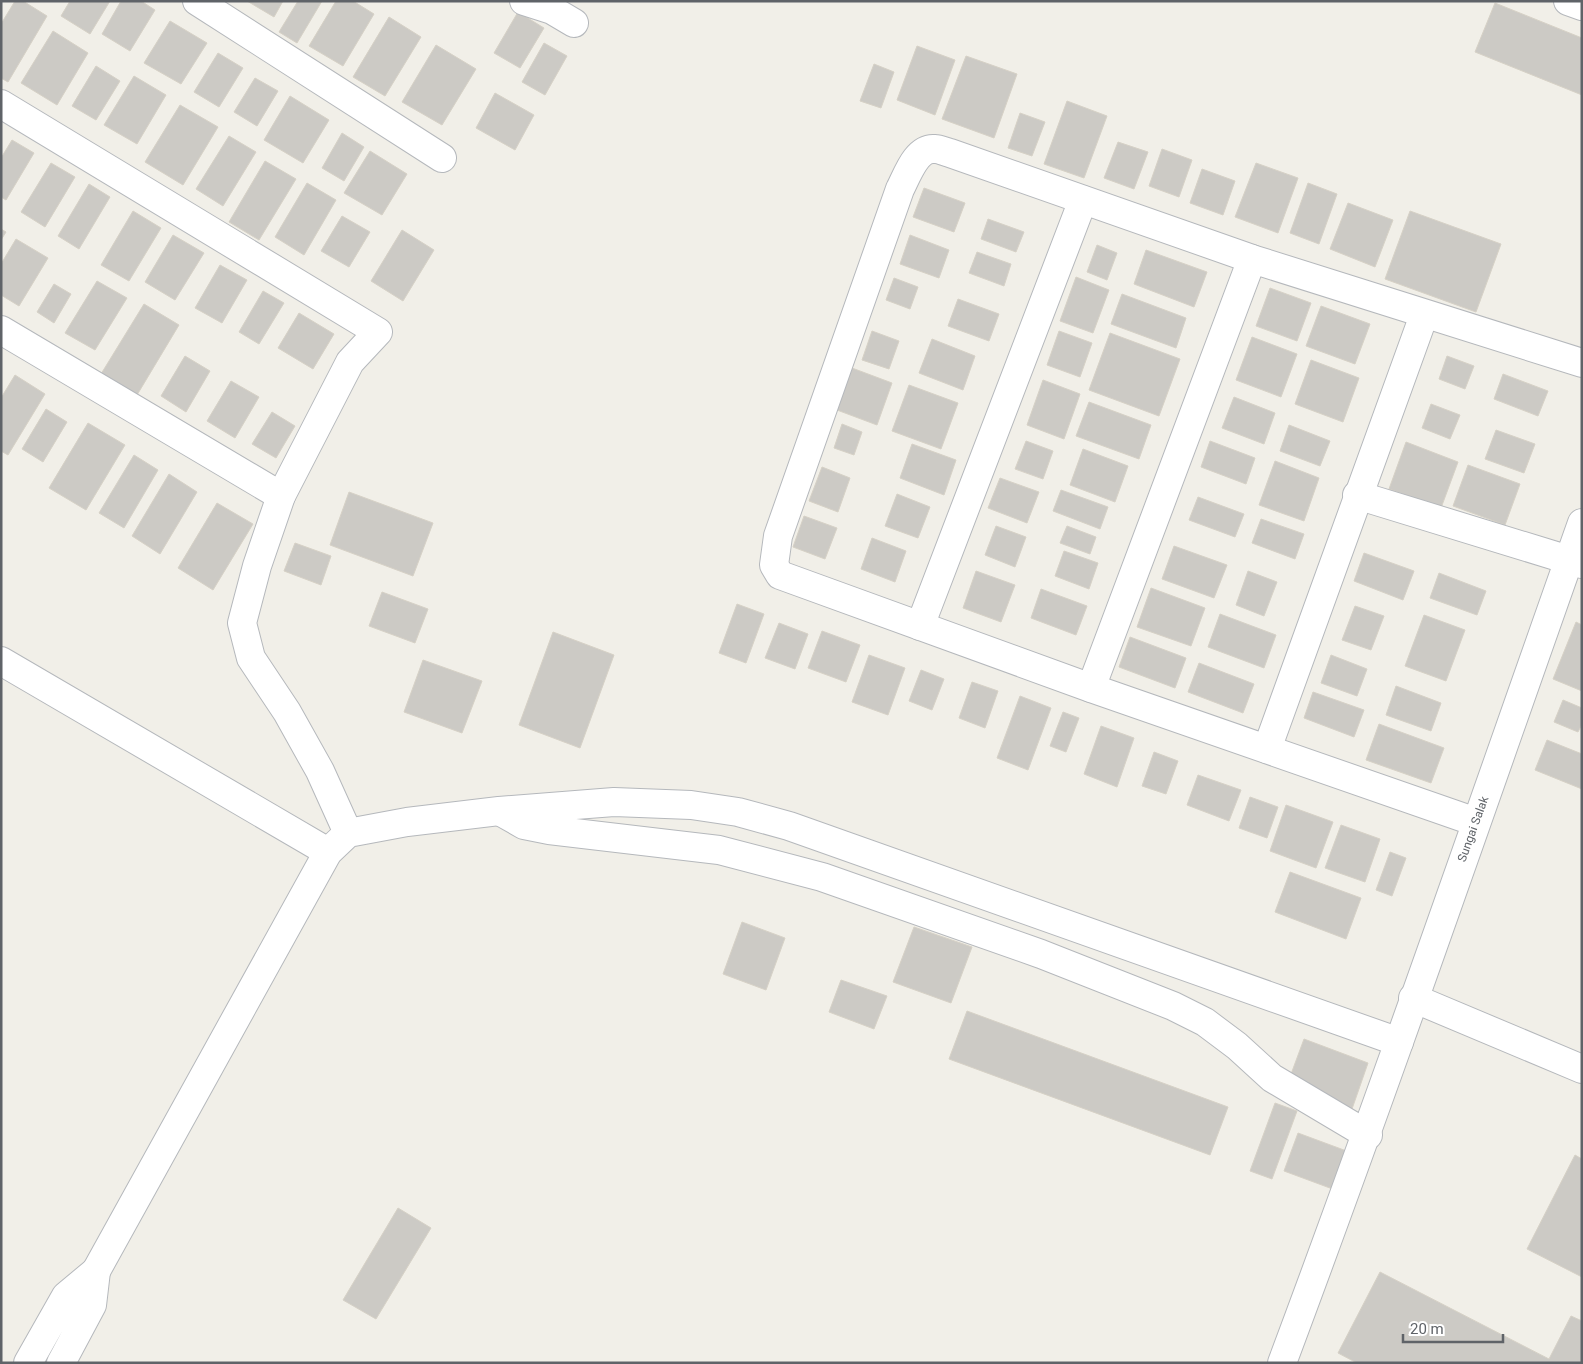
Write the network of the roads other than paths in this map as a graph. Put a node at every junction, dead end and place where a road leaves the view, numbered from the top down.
1 (197, 1) edge
2 (524, 1) edge
3 (1568, 1) edge
4 (1582, 6) edge
5 (574, 23) dead end
6 (1, 104) edge
7 (442, 158) dead end
8 (1083, 200) junction
9 (1252, 259) junction
10 (1424, 315) junction
11 (1, 330) edge
12 (1582, 363) edge
13 (1357, 495) junction
14 (281, 496) junction
15 (1582, 523) edge
16 (1575, 562) edge
17 (920, 626) junction
18 (1, 661) edge
19 (1091, 688) junction
20 (1267, 749) junction
21 (499, 811) junction
22 (1476, 822) junction
23 (348, 833) junction
24 (328, 852) junction
25 (1413, 998) junction
26 (1398, 1042) junction
27 (1582, 1069) edge
28 (1368, 1135) junction
29 (96, 1271) junction
30 (28, 1363) edge
31 (61, 1363) edge
32 (1282, 1363) edge

1 - 7 street
2 - 5 street
3 - 4 street
6 - 14 street
8 - 9 street
8 - 17 street
8 - 17 street
9 - 10 street
9 - 19 street
10 - 12 street
10 - 13 street
11 - 14 street
13 - 16 street
13 - 20 street
14 - 23 street
15 - 16 street, Sungai Salak
16 - 22 street, Sungai Salak
17 - 19 street
18 - 24 street
19 - 20 street
20 - 22 street
21 - 23 street
21 - 26 street
21 - 28 street
22 - 25 street, Sungai Salak
23 - 24 street
24 - 29 street
25 - 26 street, Sungai Salak
25 - 27 street
26 - 28 street, Sungai Salak
28 - 32 street, Sungai Salak
29 - 30 street
29 - 31 street

